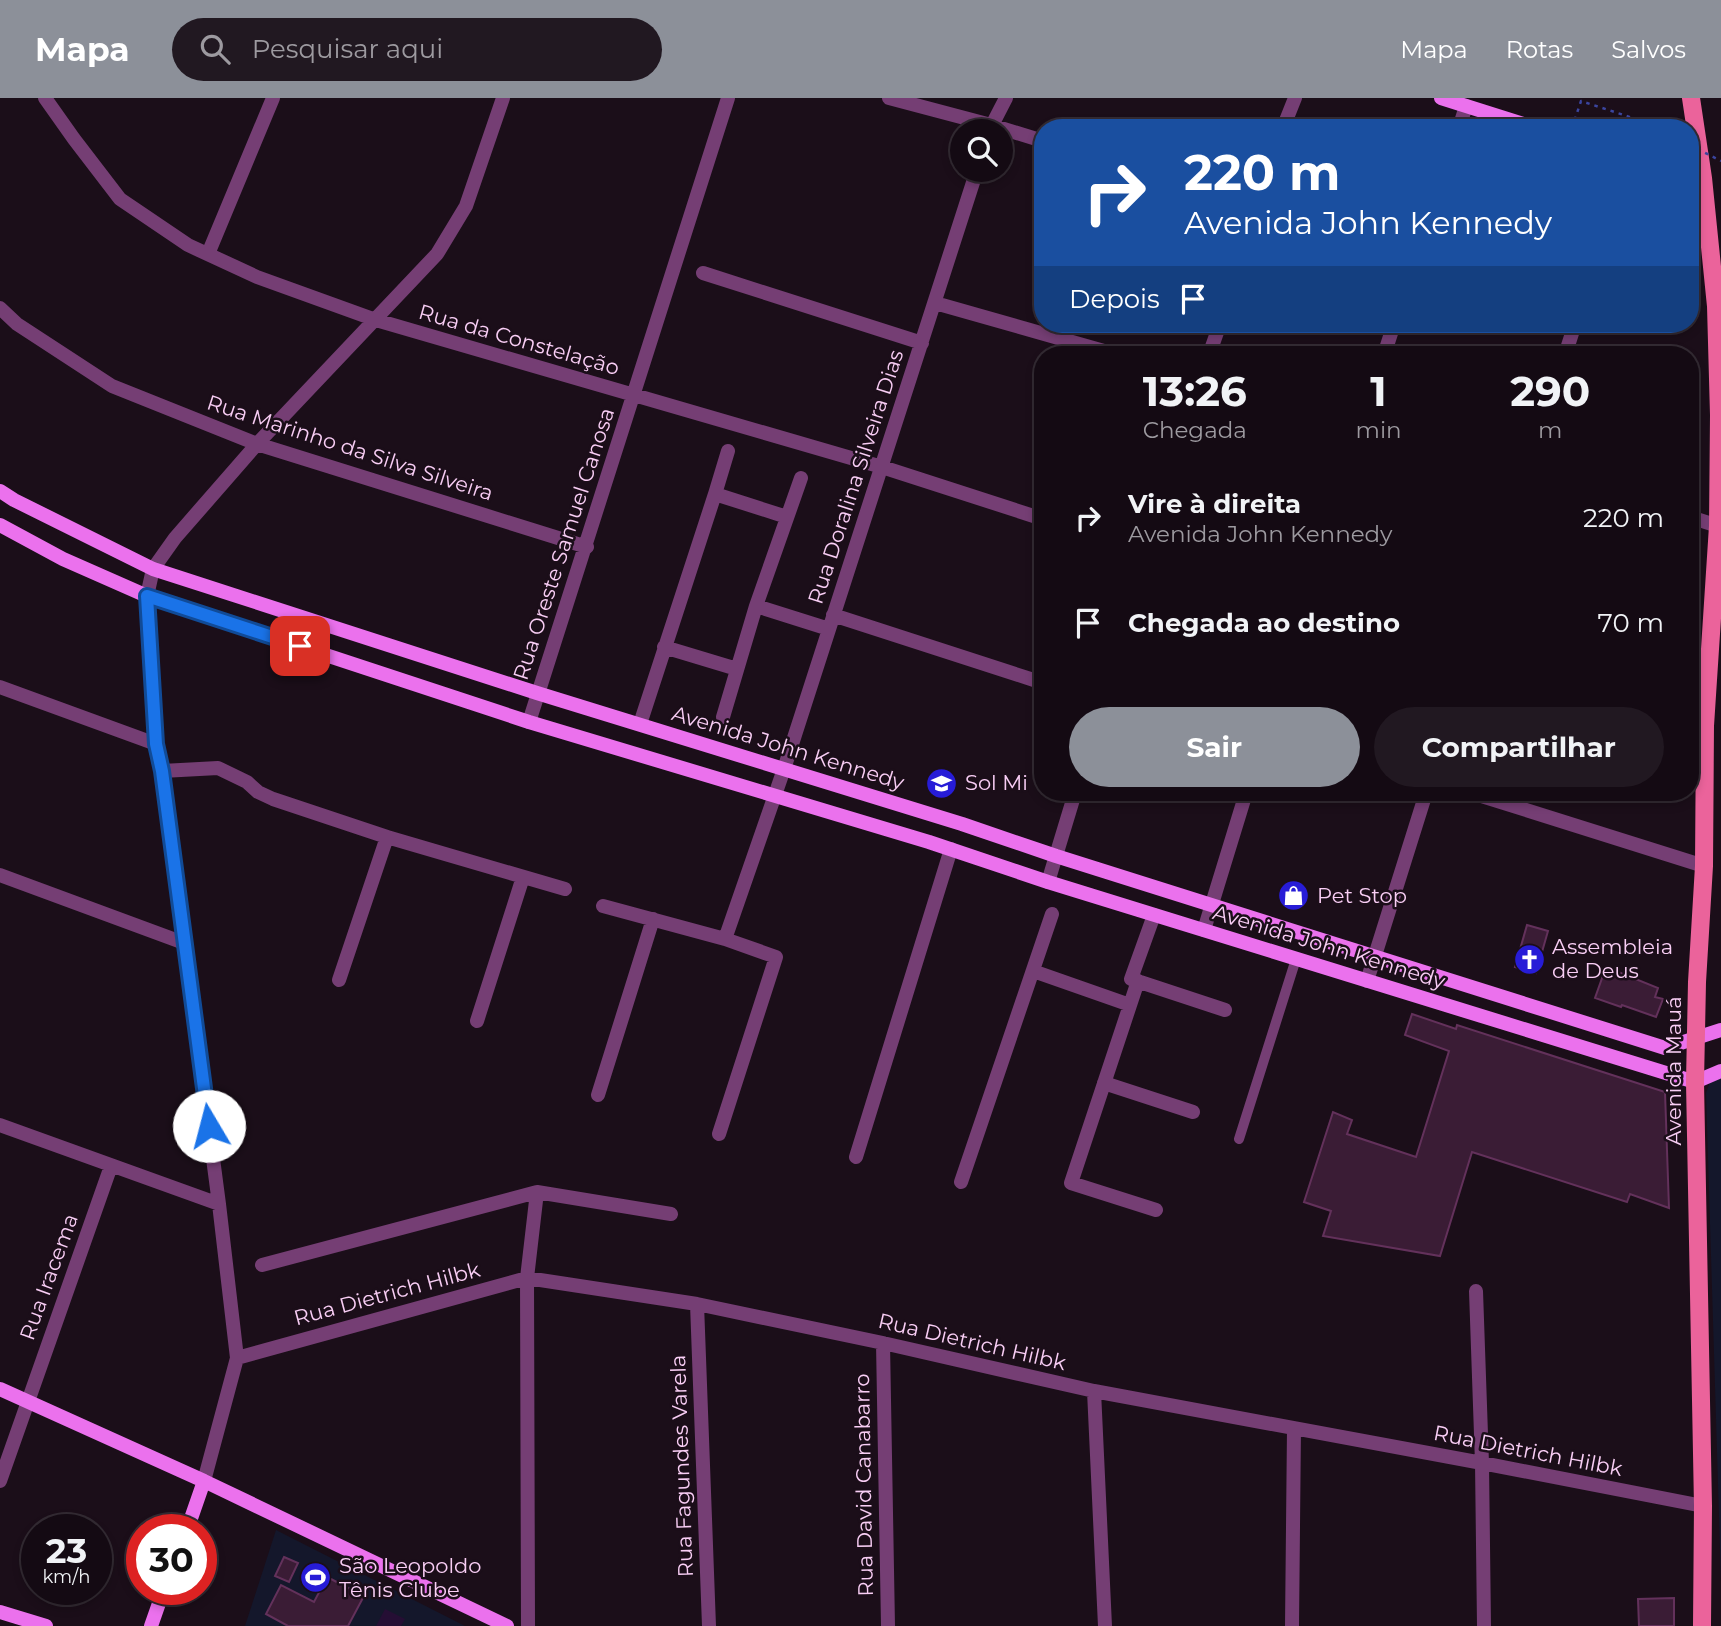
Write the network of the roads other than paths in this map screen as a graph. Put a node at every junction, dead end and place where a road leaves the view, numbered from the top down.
1 (45, 98) edge
2 (273, 98) edge
3 (503, 98) edge
4 (728, 98) edge
5 (889, 98) edge
6 (1006, 98) edge
7 (1295, 98) edge
8 (1441, 98) edge
9 (1691, 98) edge
10 (1466, 106) junction
11 (960, 119) edge
12 (995, 119) edge
13 (1287, 119) edge
14 (1462, 119) edge
15 (1507, 119) edge
16 (1693, 119) edge
17 (1013, 134) edge
18 (1034, 139) edge
19 (972, 182) edge
20 (1699, 190) edge
21 (208, 254) junction
22 (703, 273) dead end
23 (935, 303) junction
24 (0, 308) edge
25 (376, 320) junction
26 (1034, 331) edge
27 (1041, 333) edge
28 (922, 343) junction
29 (1086, 346) edge
30 (635, 396) junction
31 (257, 444) junction
32 (729, 451) dead end
33 (882, 467) junction
34 (801, 478) dead end
35 (0, 491) edge
36 (715, 494) junction
37 (1034, 516) edge
38 (788, 517) junction
39 (1699, 520) edge
40 (0, 525) edge
41 (1718, 526) junction
42 (587, 547) junction
43 (153, 569) junction
44 (147, 596) junction
45 (756, 606) junction
46 (831, 622) junction
47 (664, 647) junction
48 (737, 669) junction
49 (1034, 681) edge
50 (0, 687) edge
51 (537, 693) junction
52 (1699, 713) edge
53 (723, 717) dead end
54 (529, 722) junction
55 (640, 724) junction
56 (156, 744) junction
57 (1699, 747) edge
58 (784, 769) junction
59 (162, 771) junction
60 (775, 796) junction
61 (1073, 801) edge
62 (1244, 801) edge
63 (1424, 801) edge
64 (1497, 801) edge
65 (387, 837) junction
66 (951, 849) junction
67 (1056, 856) junction
68 (1704, 866) junction
69 (0, 875) edge
70 (523, 877) junction
71 (1048, 882) junction
72 (565, 889) dead end
73 (1212, 904) junction
74 (603, 906) dead end
75 (1052, 914) dead end
76 (1154, 915) junction
77 (653, 919) junction
78 (1204, 930) junction
79 (725, 939) junction
80 (184, 943) junction
81 (1376, 956) junction
82 (1296, 959) junction
83 (1033, 971) junction
84 (339, 980) dead end
85 (1138, 981) junction
86 (1367, 981) junction
87 (1130, 1005) junction
88 (1224, 1010) dead end
89 (477, 1021) dead end
90 (1721, 1030) edge
91 (1696, 1039) junction
92 (1721, 1071) edge
93 (1695, 1082) junction
94 (1104, 1083) junction
95 (598, 1095) dead end
96 (1193, 1112) dead end
97 (0, 1125) edge
98 (719, 1134) dead end
99 (1239, 1139) dead end
100 (856, 1157) dead end
101 (111, 1166) junction
102 (961, 1182) dead end
103 (537, 1192) junction
104 (219, 1204) junction
105 (1156, 1210) dead end
106 (671, 1214) dead end
107 (262, 1265) dead end
108 (527, 1278) junction
109 (1476, 1291) dead end
110 (697, 1304) junction
111 (883, 1343) junction
112 (237, 1358) junction
113 (0, 1388) edge
114 (1094, 1391) junction
115 (28, 1400) junction
116 (1294, 1428) junction
117 (1482, 1463) junction
118 (0, 1481) edge
119 (204, 1481) junction
120 (1703, 1506) junction
121 (193, 1514) edge
122 (158, 1605) edge
123 (0, 1612) edge
124 (46, 1626) edge
125 (151, 1626) edge
126 (507, 1626) edge
127 (528, 1626) edge
128 (709, 1626) edge
129 (888, 1626) edge
130 (1105, 1626) edge
131 (1292, 1626) edge
132 (1484, 1626) edge
133 (1702, 1626) edge

1 - 21 street, Rua da Constelação
2 - 21 street
3 - 25 street
4 - 30 street, Rua Oreste Samuel Canosa
5 - 11 street
6 - 12 street
7 - 13 street
8 - 10 main road
9 - 16 main road, Avenida Mauá
10 - 14 street
10 - 15 main road
17 - 18 street
19 - 23 street, Rua Doralina Silveira Dias
20 - 41 main road, Avenida Mauá
21 - 25 street, Rua da Constelação
22 - 28 street
23 - 26 street
23 - 28 street, Rua Doralina Silveira Dias
24 - 31 street, Rua Marinho da Silva Silveira
25 - 30 street, Rua da Constelação
25 - 31 street
27 - 29 street
28 - 33 street, Rua Doralina Silveira Dias
30 - 33 street, Rua da Constelação
30 - 42 street, Rua Oreste Samuel Canosa
31 - 42 street, Rua Marinho da Silva Silveira
31 - 43 street
32 - 36 street
33 - 37 street, Rua da Constelação
33 - 46 street, Rua Doralina Silveira Dias
34 - 38 street
35 - 43 main road, Avenida John Kennedy
36 - 38 street
36 - 47 street
38 - 45 street
39 - 41 street
40 - 44 main road, Avenida John Kennedy
41 - 52 main road, Avenida Mauá
42 - 51 street, Rua Oreste Samuel Canosa
43 - 44 street
43 - 51 main road, Avenida John Kennedy
44 - 54 main road, Avenida John Kennedy
44 - 56 street
45 - 46 street
45 - 48 street
46 - 49 street
46 - 58 street, Rua Doralina Silveira Dias
47 - 48 street
47 - 55 street
48 - 53 street
50 - 56 street
51 - 54 street, Rua Oreste Samuel Canosa
51 - 55 main road, Avenida John Kennedy
54 - 60 main road, Avenida John Kennedy
55 - 58 main road, Avenida John Kennedy
56 - 59 street
57 - 68 main road, Avenida Mauá
58 - 60 street, Rua Doralina Silveira Dias
58 - 67 main road, Avenida John Kennedy
59 - 65 street
59 - 80 street
60 - 66 main road, Avenida John Kennedy
60 - 79 street, Rua Doralina Silveira Dias
61 - 67 street
62 - 73 street
63 - 81 street
64 - 68 street
65 - 70 street
65 - 84 street
66 - 71 main road, Avenida John Kennedy
66 - 100 street
67 - 71 street
67 - 73 main road, Avenida John Kennedy
68 - 91 main road, Avenida Mauá
69 - 80 street
70 - 72 street
70 - 89 street
71 - 76 main road, Avenida John Kennedy
73 - 78 street
73 - 81 main road, Avenida John Kennedy
74 - 77 street
75 - 83 street
76 - 78 main road, Avenida John Kennedy
76 - 85 street
77 - 79 street
77 - 95 street
78 - 82 main road, Avenida John Kennedy
79 - 98 street
80 - 104 street
81 - 86 street
81 - 91 main road, Avenida John Kennedy
82 - 86 main road, Avenida John Kennedy
82 - 99 lane
83 - 87 street
83 - 102 street
85 - 87 street
85 - 88 street
86 - 93 main road, Avenida John Kennedy
87 - 94 street
90 - 91 main road, Avenida John Kennedy
91 - 93 main road, Avenida Mauá
92 - 93 main road
93 - 120 main road, Avenida Mauá
94 - 96 street
94 - 105 street
97 - 101 street
101 - 104 street
101 - 115 street, Rua Iracema
103 - 106 street
103 - 107 street
103 - 108 street
104 - 112 street
108 - 110 street, Rua Dietrich Hilbk
108 - 112 street, Rua Dietrich Hilbk
108 - 127 street
109 - 117 street
110 - 111 street, Rua Dietrich Hilbk
110 - 128 street, Rua Fagundes Varela
111 - 114 street, Rua Dietrich Hilbk
111 - 129 street, Rua David Canabarro
112 - 119 street
113 - 115 main road
114 - 116 street, Rua Dietrich Hilbk
114 - 130 street
115 - 118 street, Rua Iracema
115 - 119 main road
116 - 117 street, Rua Dietrich Hilbk
116 - 131 street
117 - 120 street, Rua Dietrich Hilbk
117 - 132 street
119 - 121 main road
119 - 126 main road
120 - 133 main road, Avenida Mauá
122 - 125 main road
123 - 124 main road

